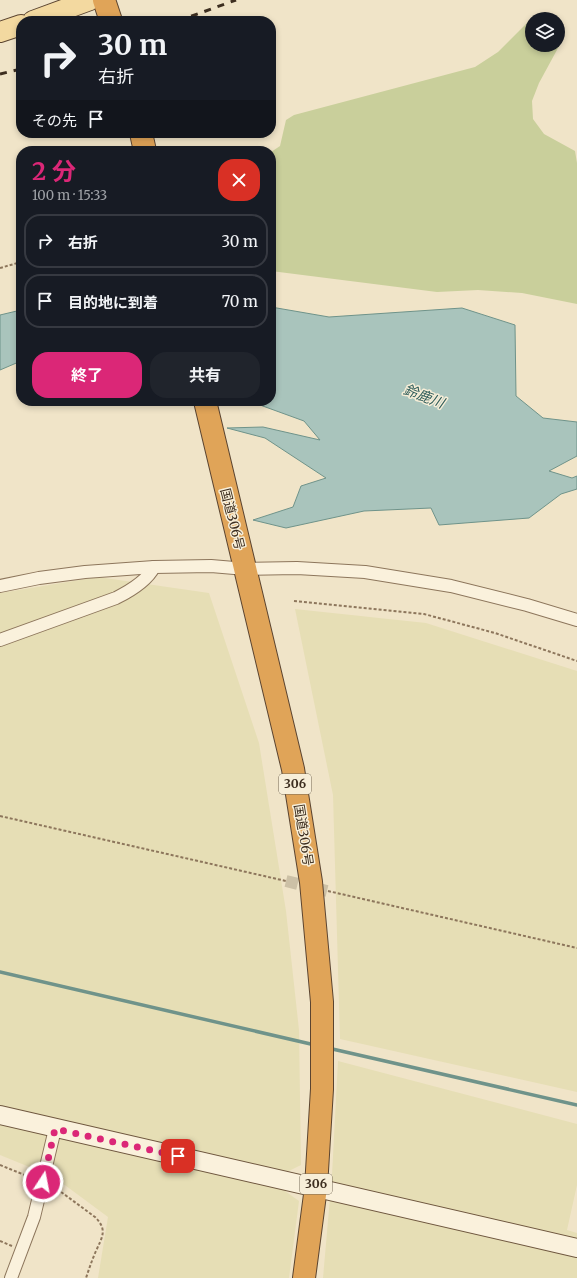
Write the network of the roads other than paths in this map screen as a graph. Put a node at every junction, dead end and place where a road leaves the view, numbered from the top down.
1 (90, 0) edge
2 (104, 0) edge
3 (47, 16) edge
4 (109, 16) edge
5 (16, 27) edge
6 (0, 32) edge
7 (206, 406) edge
8 (244, 564) junction
9 (154, 567) junction
10 (0, 586) edge
11 (577, 620) edge
12 (0, 640) edge
13 (0, 1115) edge
14 (55, 1129) junction
15 (316, 1187) junction
16 (577, 1248) edge
17 (11, 1278) edge
18 (304, 1278) edge

1 - 3 main road
2 - 4 highway
5 - 6 main road
7 - 8 highway, 国道306号 / 306
8 - 9 street
8 - 11 street
8 - 15 highway, 国道306号 / 306
9 - 10 street
9 - 12 street
13 - 14 street
14 - 15 street
14 - 17 street
15 - 16 street
15 - 18 highway, 国道306号 / 306

